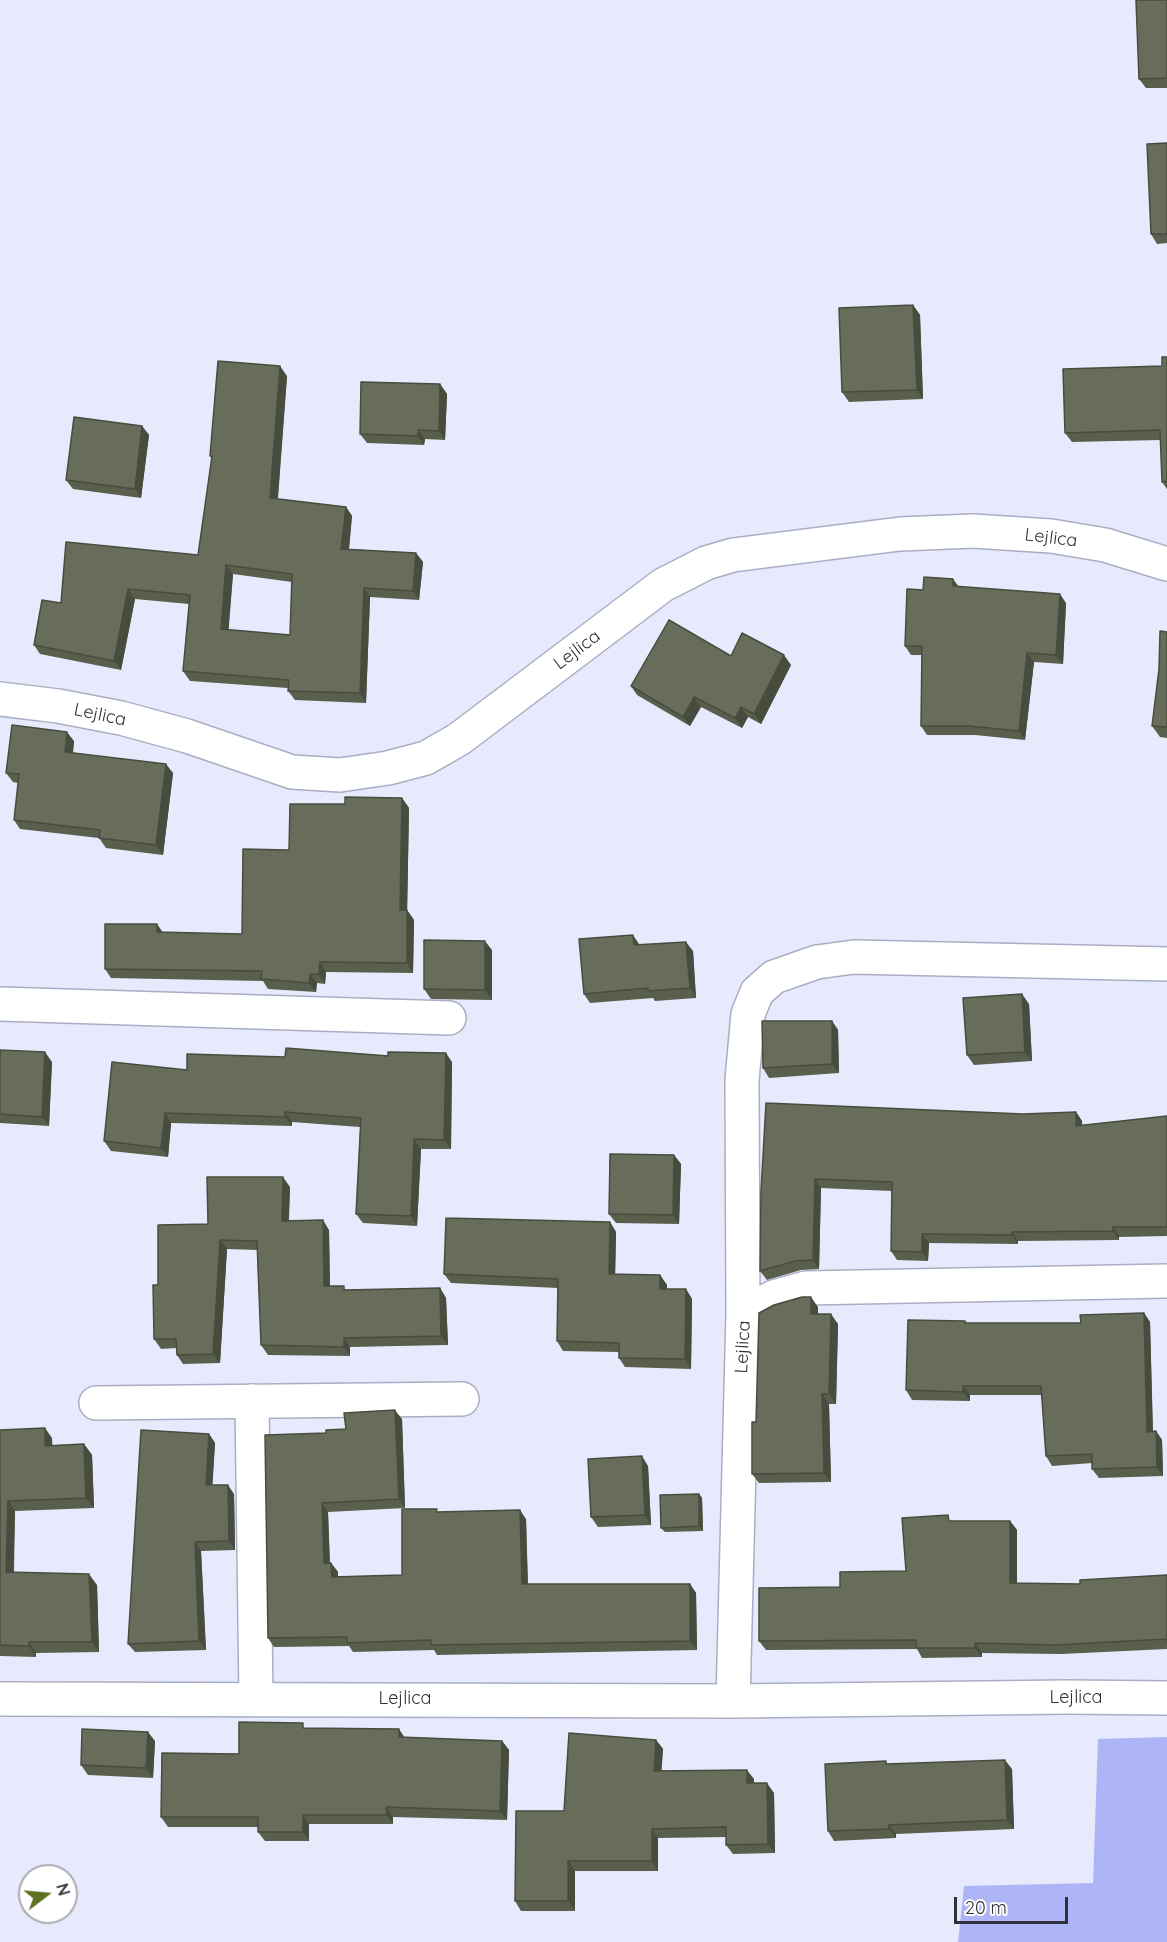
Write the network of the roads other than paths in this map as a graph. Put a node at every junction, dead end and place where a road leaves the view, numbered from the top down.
1 (1167, 564) edge
2 (0, 699) edge
3 (1167, 964) edge
4 (0, 1004) edge
5 (449, 1018) dead end
6 (1167, 1281) edge
7 (743, 1313) junction
8 (462, 1399) dead end
9 (252, 1401) junction
10 (96, 1403) dead end
11 (256, 1698) junction
12 (1167, 1698) edge
13 (0, 1699) edge
14 (733, 1701) junction

1 - 2 street, Lejlica
3 - 7 street
4 - 5 street
6 - 7 street, Lejlica
7 - 14 street, Lejlica
8 - 9 street
9 - 10 street
9 - 11 street
11 - 13 street, Lejlica
11 - 14 street, Lejlica
12 - 14 street, Lejlica

